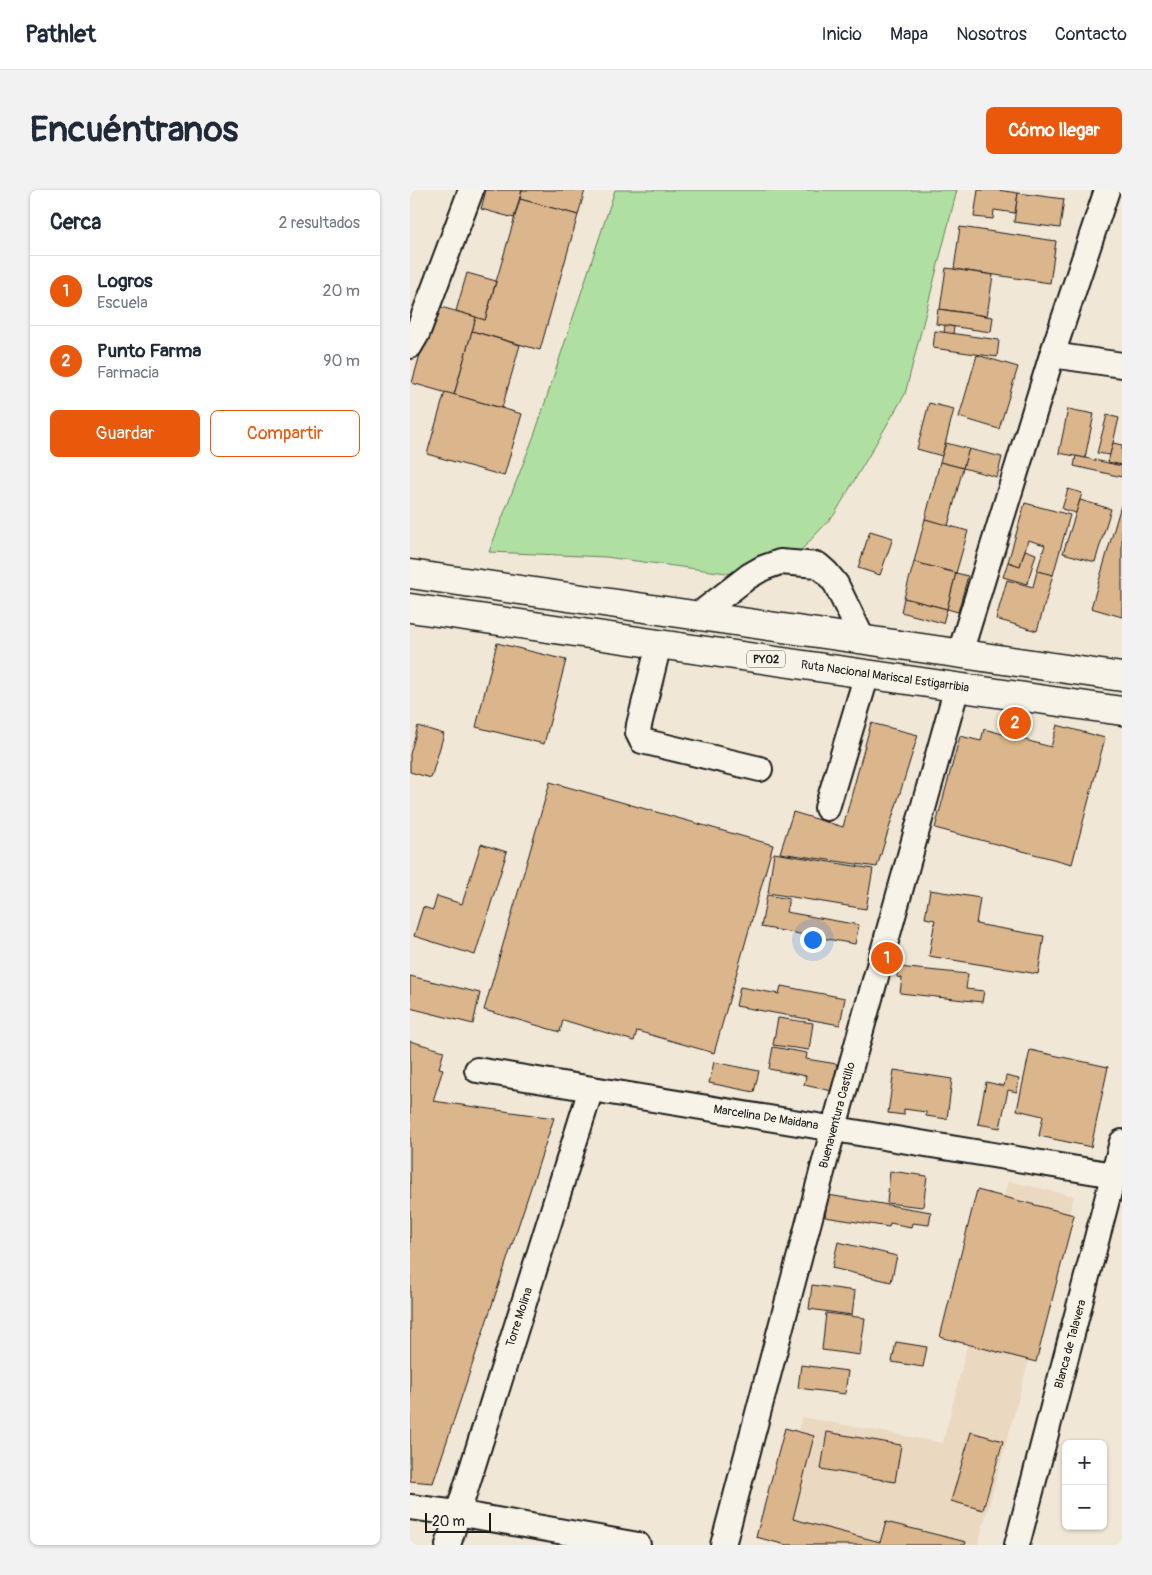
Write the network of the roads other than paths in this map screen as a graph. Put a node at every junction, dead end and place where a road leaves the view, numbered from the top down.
1 (471, 190) edge
2 (1107, 190) edge
3 (410, 346) edge
4 (1052, 355) junction
5 (1122, 365) edge
6 (410, 574) edge
7 (410, 608) edge
8 (697, 616) junction
9 (864, 640) junction
10 (659, 644) junction
11 (960, 653) junction
12 (867, 674) junction
13 (1122, 677) edge
14 (957, 687) junction
15 (1122, 711) edge
16 (760, 769) dead end
17 (827, 808) dead end
18 (477, 1070) dead end
19 (591, 1089) junction
20 (834, 1127) junction
21 (1122, 1142) edge
22 (1114, 1175) junction
23 (410, 1507) edge
24 (457, 1513) junction
25 (448, 1545) edge
26 (638, 1545) edge
27 (723, 1545) edge
28 (1017, 1545) edge

1 - 3 street
2 - 4 street
4 - 5 street
4 - 11 street
6 - 8 highway
7 - 10 highway, Ruta Nacional Mariscal Estigarribia / PY02
8 - 9 highway
8 - 9 street
9 - 11 highway
10 - 12 highway, Ruta Nacional Mariscal Estigarribia / PY02
10 - 16 street
11 - 13 highway
12 - 14 highway, Ruta Nacional Mariscal Estigarribia / PY02
12 - 17 street
14 - 15 highway, Ruta Nacional Mariscal Estigarribia / PY02
14 - 20 street, Buenaventura Castillo
18 - 19 street, Marcelina De Maidana
19 - 20 street, Marcelina De Maidana
19 - 24 street, Torre Molina
20 - 22 street, Marcelina De Maidana
20 - 27 street, Buenaventura Castillo
21 - 22 street, Blanca de Talavera
22 - 28 street, Blanca de Talavera
23 - 24 street
24 - 25 street, Torre Molina
24 - 26 street

